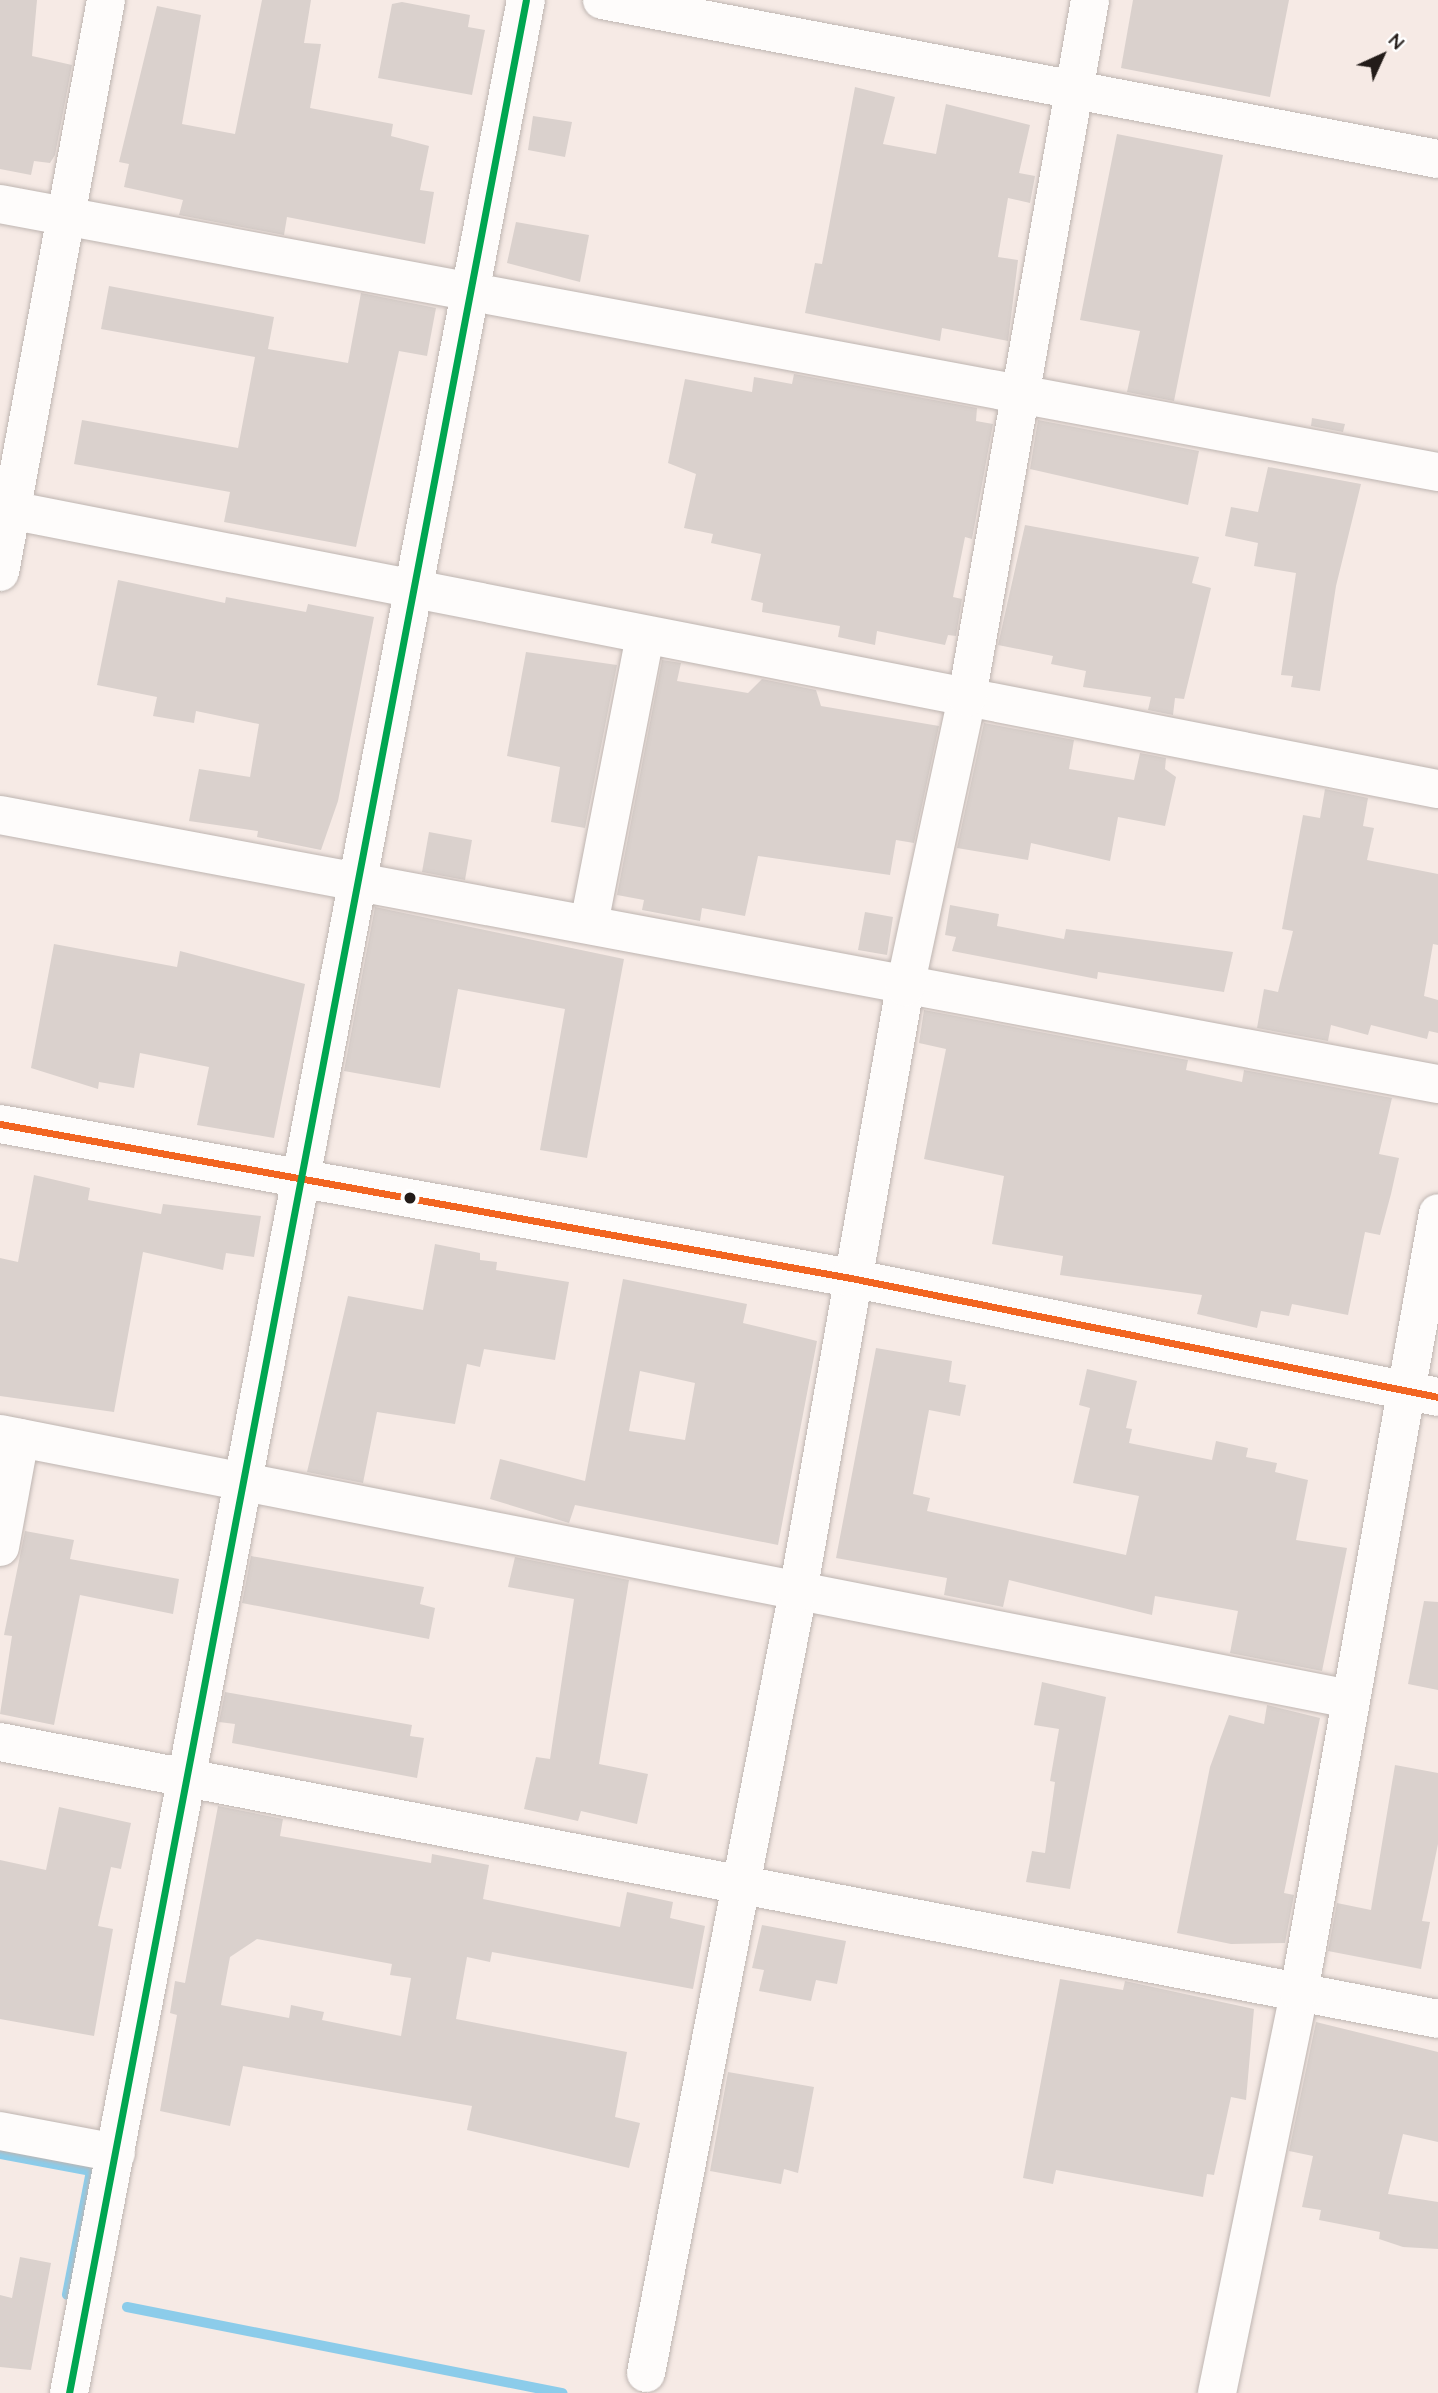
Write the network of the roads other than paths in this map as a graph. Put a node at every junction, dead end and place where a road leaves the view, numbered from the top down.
1 (106, 0) edge
2 (526, 0) edge
3 (602, 0) edge
4 (1090, 0) edge
5 (1074, 90) junction
6 (1438, 159) edge
7 (0, 204) edge
8 (66, 216) junction
9 (470, 289) junction
10 (1018, 393) junction
11 (1438, 472) edge
12 (6, 509) edge
13 (0, 572) edge
14 (413, 590) junction
15 (645, 635) junction
16 (967, 697) junction
17 (1438, 789) edge
18 (0, 815) edge
19 (358, 878) junction
20 (589, 924) junction
21 (905, 987) junction
22 (1438, 1084) edge
23 (0, 1124) edge
24 (301, 1176) junction
25 (1438, 1213) edge
26 (851, 1278) junction
27 (1420, 1393) edge
28 (10, 1436) edge
29 (247, 1483) junction
30 (0, 1547) edge
31 (798, 1592) junction
32 (1350, 1699) junction
33 (0, 1742) edge
34 (186, 1777) junction
35 (742, 1881) junction
36 (1299, 1992) junction
37 (1438, 2019) edge
38 (0, 2131) edge
39 (116, 2153) junction
40 (646, 2373) dead end
41 (69, 2393) edge
42 (1217, 2393) edge

1 - 8 street
2 - 9 street
3 - 5 street
4 - 5 street
5 - 6 street
5 - 10 street
7 - 8 street
8 - 9 street
8 - 12 street
9 - 10 street
9 - 14 street
10 - 11 street
10 - 16 street
12 - 13 street
12 - 14 street
14 - 15 street
14 - 19 street
15 - 16 street
15 - 20 street
16 - 17 street
16 - 21 street
18 - 19 street
19 - 20 street
19 - 24 street
20 - 21 street
21 - 22 street
21 - 26 street
23 - 24 street
24 - 26 street
24 - 29 street
25 - 27 street
26 - 27 street
26 - 31 street
27 - 32 street
28 - 29 street
28 - 30 street
29 - 31 street
29 - 34 street
31 - 32 street
31 - 35 street
32 - 36 street
33 - 34 street
34 - 35 street
34 - 39 street
35 - 36 street
35 - 40 street
36 - 37 street
36 - 42 street
38 - 39 street
39 - 41 street

